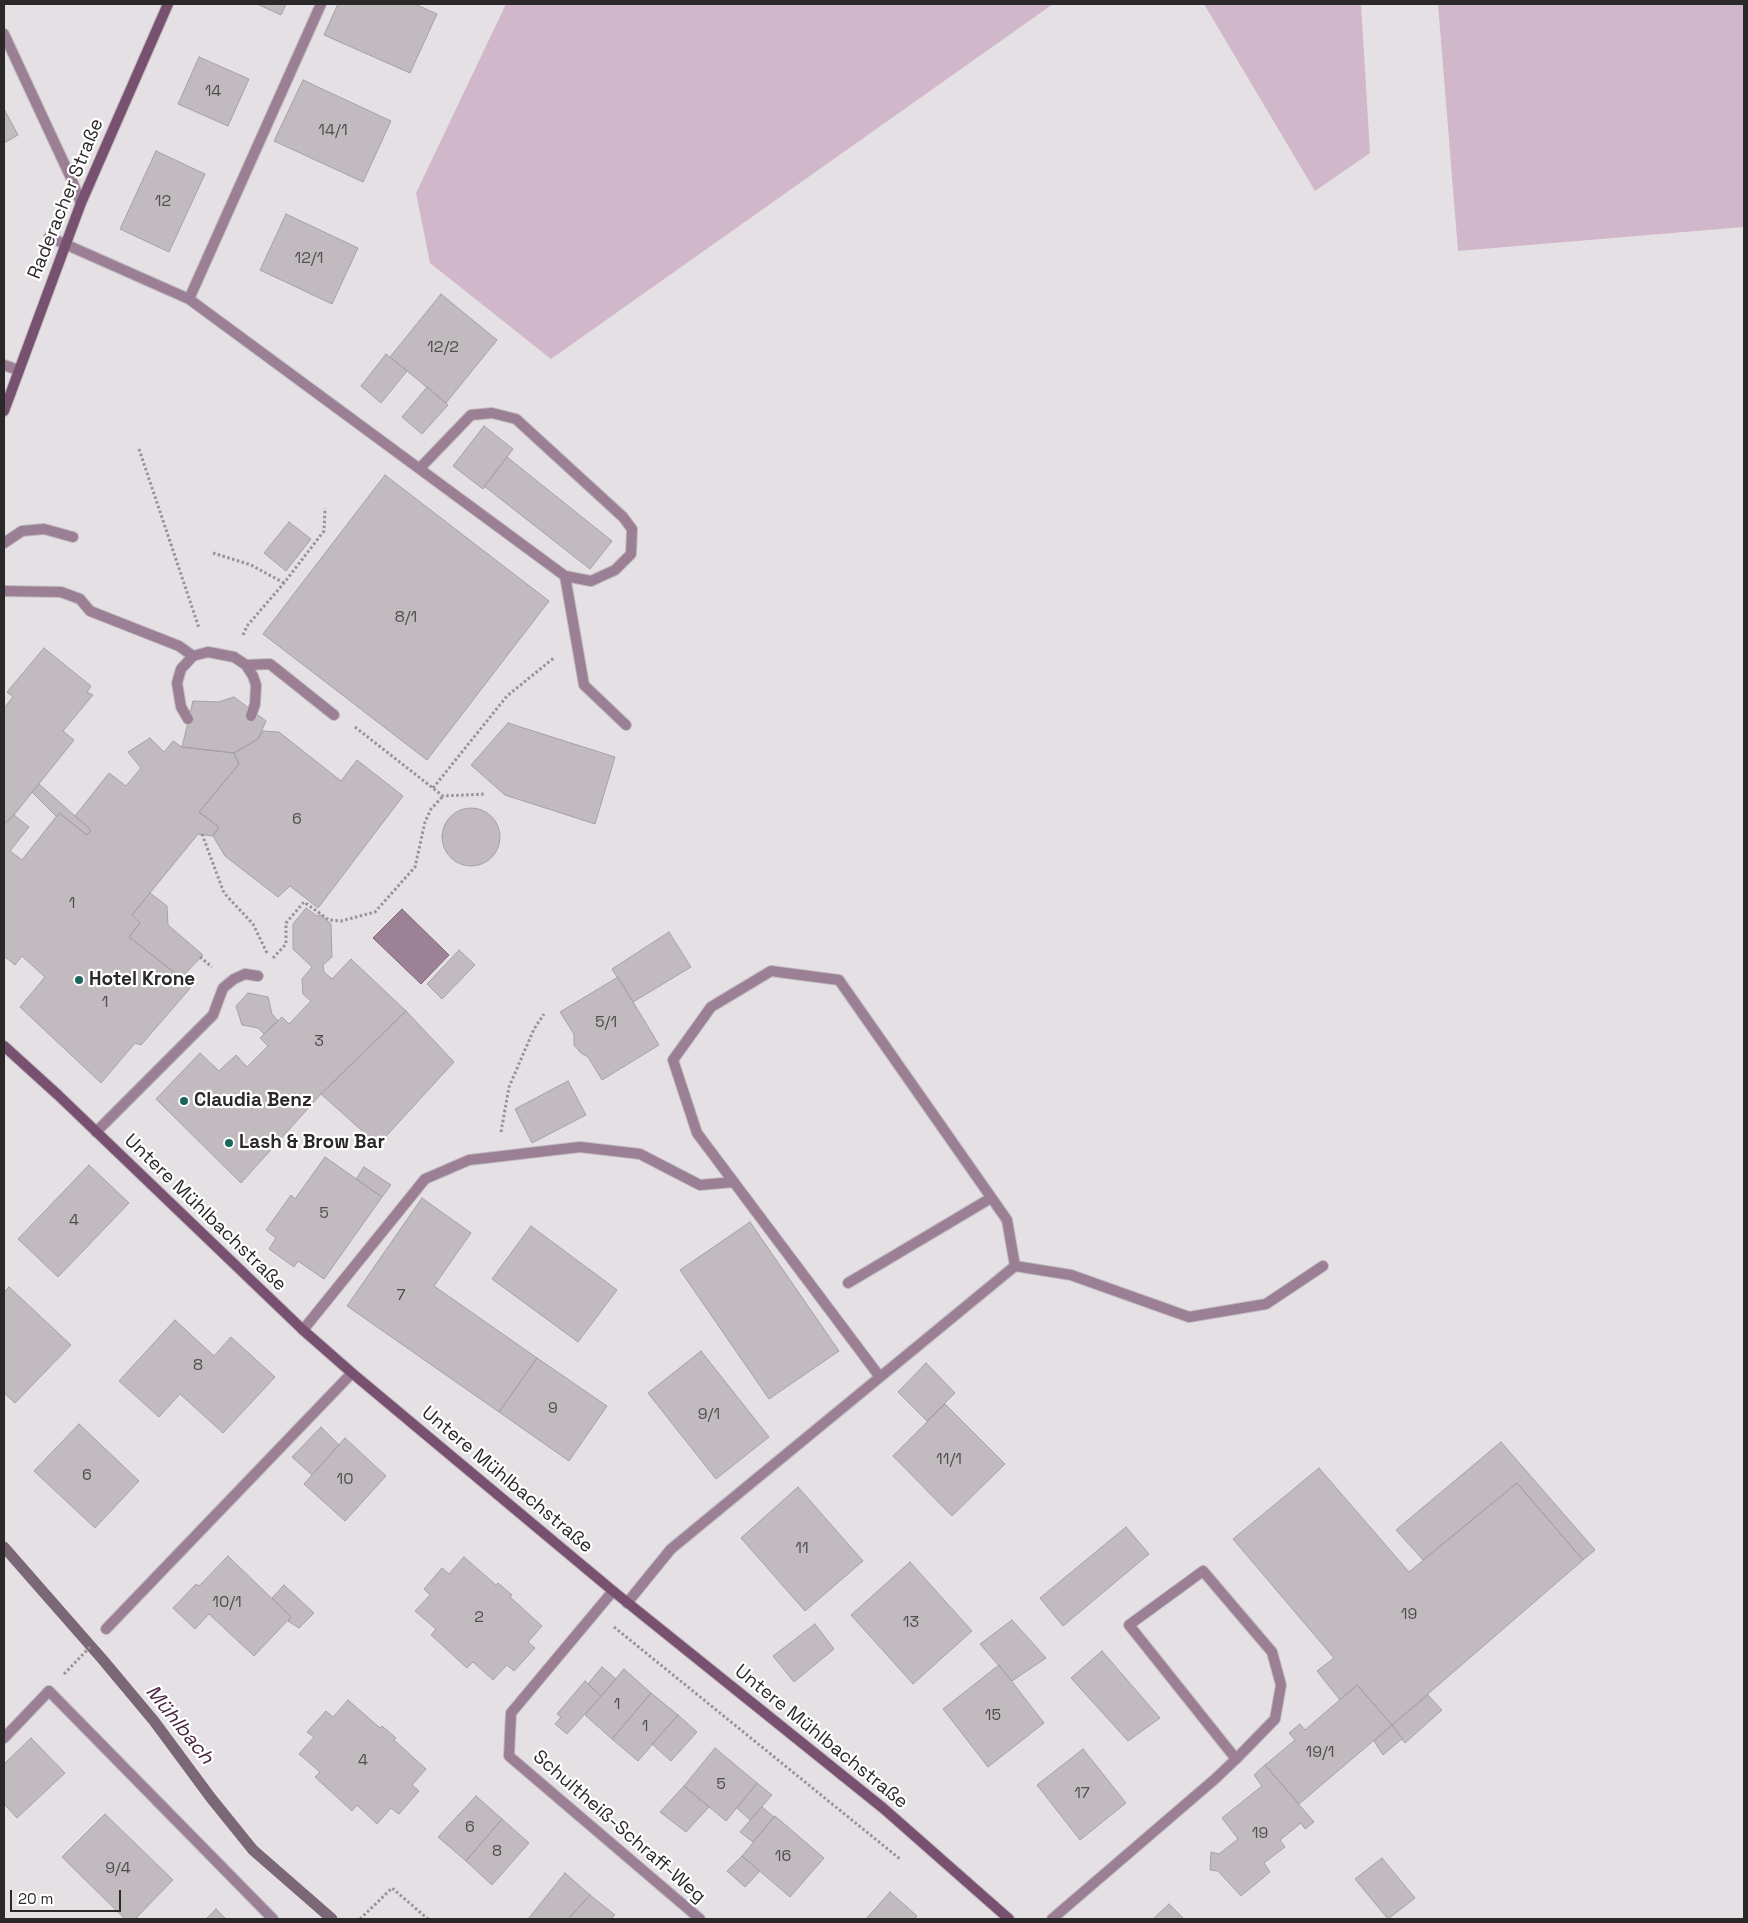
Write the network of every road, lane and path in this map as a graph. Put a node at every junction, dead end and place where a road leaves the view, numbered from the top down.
1 (168, 4) edge
2 (321, 4) edge
3 (4, 34) edge
4 (81, 203) junction
5 (48, 237) dead end
6 (66, 244) junction
7 (189, 299) junction
8 (4, 365) edge
9 (18, 370) junction
10 (4, 411) edge
11 (139, 449) dead end
12 (420, 468) junction
13 (325, 508) dead end
14 (73, 537) dead end
15 (4, 544) edge
16 (213, 553) dead end
17 (565, 576) junction
18 (284, 584) junction
19 (4, 591) edge
20 (576, 640) junction
21 (208, 652) junction
22 (193, 656) junction
23 (234, 657) junction
24 (246, 664) junction
25 (334, 714) dead end
26 (251, 716) dead end
27 (188, 719) dead end
28 (351, 724) dead end
29 (626, 725) dead end
30 (433, 788) junction
31 (485, 794) dead end
32 (443, 796) junction
33 (202, 834) dead end
34 (258, 976) dead end
35 (544, 1014) dead end
36 (4, 1046) edge
37 (96, 1132) junction
38 (496, 1157) junction
39 (734, 1182) junction
40 (992, 1198) junction
41 (1014, 1266) junction
42 (1323, 1266) dead end
43 (848, 1283) dead end
44 (302, 1330) junction
45 (352, 1373) junction
46 (880, 1378) junction
47 (613, 1591) junction
48 (627, 1602) junction
49 (106, 1629) dead end
50 (4, 1738) edge
51 (1236, 1759) junction
52 (361, 1918) edge
53 (273, 1919) edge
54 (428, 1919) edge
55 (700, 1919) edge
56 (1009, 1919) edge
57 (1052, 1919) edge

1 - 4 main road, Raderacher Straße
2 - 7 street
3 - 4 street
4 - 6 main road, Raderacher Straße
5 - 6 street
6 - 7 street
6 - 9 main road, Raderacher Straße
7 - 12 street
8 - 9 street
9 - 10 main road, Raderacher Straße
11 - 21 path
12 - 17 street
12 - 17 street
13 - 18 path
14 - 15 street
16 - 18 path
17 - 20 street
18 - 23 path
19 - 22 street
20 - 29 street
20 - 30 path
21 - 22 street
21 - 23 street
22 - 27 street
23 - 24 street
24 - 25 street
24 - 26 street
28 - 30 path
30 - 32 path
31 - 32 path
32 - 33 path
34 - 37 street
35 - 38 path
36 - 37 main road, Untere Mühlbachstraße
37 - 44 main road, Untere Mühlbachstraße
38 - 39 street
38 - 44 street
39 - 40 street
39 - 46 street
40 - 41 street
40 - 43 street
41 - 42 street
41 - 46 street
44 - 45 main road, Untere Mühlbachstraße
45 - 47 main road, Untere Mühlbachstraße
45 - 49 street
46 - 48 street
47 - 48 main road, Untere Mühlbachstraße
47 - 55 street, Schultheiß-Schraff-Weg
48 - 56 main road, Untere Mühlbachstraße
50 - 53 street
51 - 51 street
51 - 57 street
52 - 54 path

